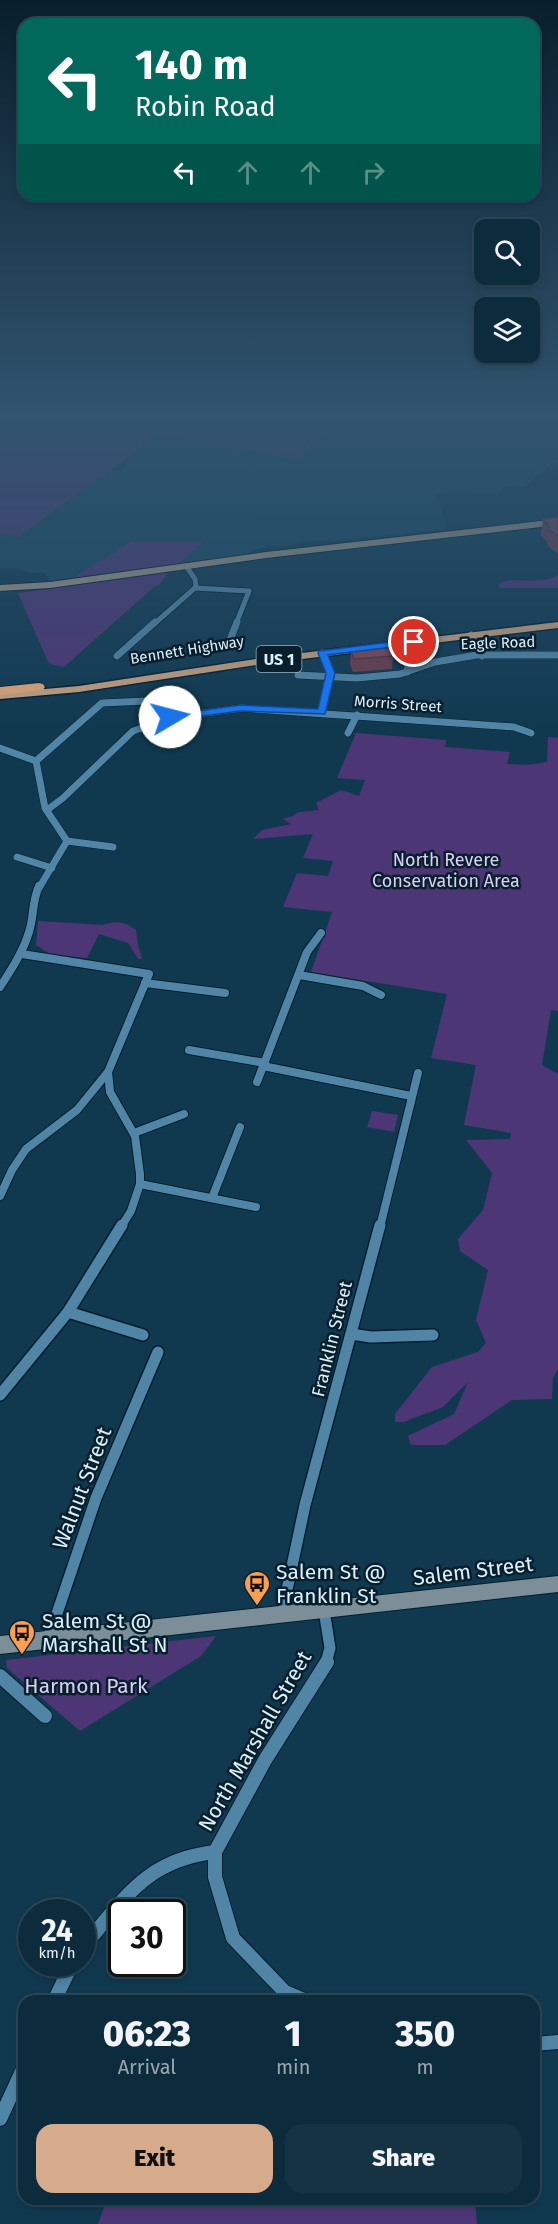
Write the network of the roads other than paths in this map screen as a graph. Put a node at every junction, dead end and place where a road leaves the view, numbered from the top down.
1 (543, 522) edge
2 (186, 566) junction
3 (0, 588) edge
4 (195, 588) junction
5 (558, 616) edge
6 (558, 625) edge
7 (471, 635) junction
8 (395, 644) junction
9 (228, 645) dead end
10 (322, 653) junction
11 (558, 655) edge
12 (117, 656) dead end
13 (482, 656) junction
14 (407, 672) junction
15 (298, 675) dead end
16 (330, 677) junction
17 (39, 687) joint
18 (0, 691) edge
19 (0, 696) edge
20 (146, 701) dead end
21 (322, 712) junction
22 (357, 715) junction
23 (348, 733) dead end
24 (531, 733) dead end
25 (0, 748) edge
26 (36, 761) junction
27 (47, 810) junction
28 (67, 841) junction
29 (113, 847) dead end
30 (17, 857) dead end
31 (52, 868) junction
32 (321, 933) dead end
33 (22, 954) junction
34 (299, 975) junction
35 (145, 983) junction
36 (0, 987) edge
37 (225, 993) dead end
38 (381, 995) dead end
39 (189, 1050) dead end
40 (264, 1065) junction
41 (108, 1072) junction
42 (418, 1073) dead end
43 (257, 1082) dead end
44 (411, 1096) junction
45 (184, 1114) dead end
46 (240, 1127) dead end
47 (134, 1133) junction
48 (4, 1176) edge
49 (140, 1184) junction
50 (0, 1196) edge
51 (212, 1198) junction
52 (256, 1207) dead end
53 (68, 1312) junction
54 (351, 1334) junction
55 (143, 1335) dead end
56 (433, 1335) dead end
57 (158, 1352) dead end
58 (0, 1395) edge
59 (558, 1584) edge
60 (324, 1610) junction
61 (284, 1615) junction
62 (48, 1640) junction
63 (0, 1645) edge
64 (0, 1676) edge
65 (45, 1716) dead end
66 (215, 1852) junction
67 (96, 1932) edge
68 (66, 1977) edge
69 (57, 1995) edge
70 (292, 1995) edge
71 (558, 2042) edge
72 (540, 2044) edge
73 (18, 2080) edge
74 (0, 2119) edge

1 - 2 main road
2 - 3 main road
2 - 4 street
4 - 9 street
4 - 12 street
5 - 17 highway, Bennett Highway / US 1
6 - 7 highway, Bennett Highway / US 1
7 - 8 highway, Bennett Highway / US 1
7 - 13 street
8 - 10 highway, Bennett Highway / US 1
8 - 14 street
10 - 16 street
10 - 19 highway, Bennett Highway / US 1
11 - 13 street, Eagle Road
13 - 14 street, Eagle Road
14 - 16 street, Eagle Road
15 - 16 street, Eagle Road
16 - 21 street
17 - 18 highway, Bennett Highway / US 1
20 - 26 street
21 - 22 street, Morris Street
21 - 27 street, Morris Street
22 - 23 street
22 - 24 street, Morris Street
25 - 26 street
26 - 27 street
27 - 28 street
28 - 29 street
28 - 31 street
30 - 31 street
31 - 33 street
32 - 34 street
33 - 35 street
33 - 36 street
34 - 38 street
34 - 40 street
35 - 37 street
35 - 41 street
39 - 40 street
40 - 43 street
40 - 44 street
41 - 47 street
41 - 48 street
42 - 44 street, Franklin Street
44 - 54 street, Franklin Street
45 - 47 street
46 - 51 street
47 - 49 street
48 - 50 street
49 - 51 street
49 - 53 street
51 - 52 street
53 - 55 street
53 - 58 street
54 - 56 street
54 - 61 street, Franklin Street
57 - 62 street, Walnut Street
59 - 60 main road, Salem Street
60 - 61 main road, Salem Street
60 - 66 street, North Marshall Street
61 - 62 main road, Salem Street
62 - 63 main road, Salem Street
64 - 65 street
66 - 67 street
66 - 70 street, North Marshall Street
68 - 69 street
71 - 72 street
73 - 74 street

